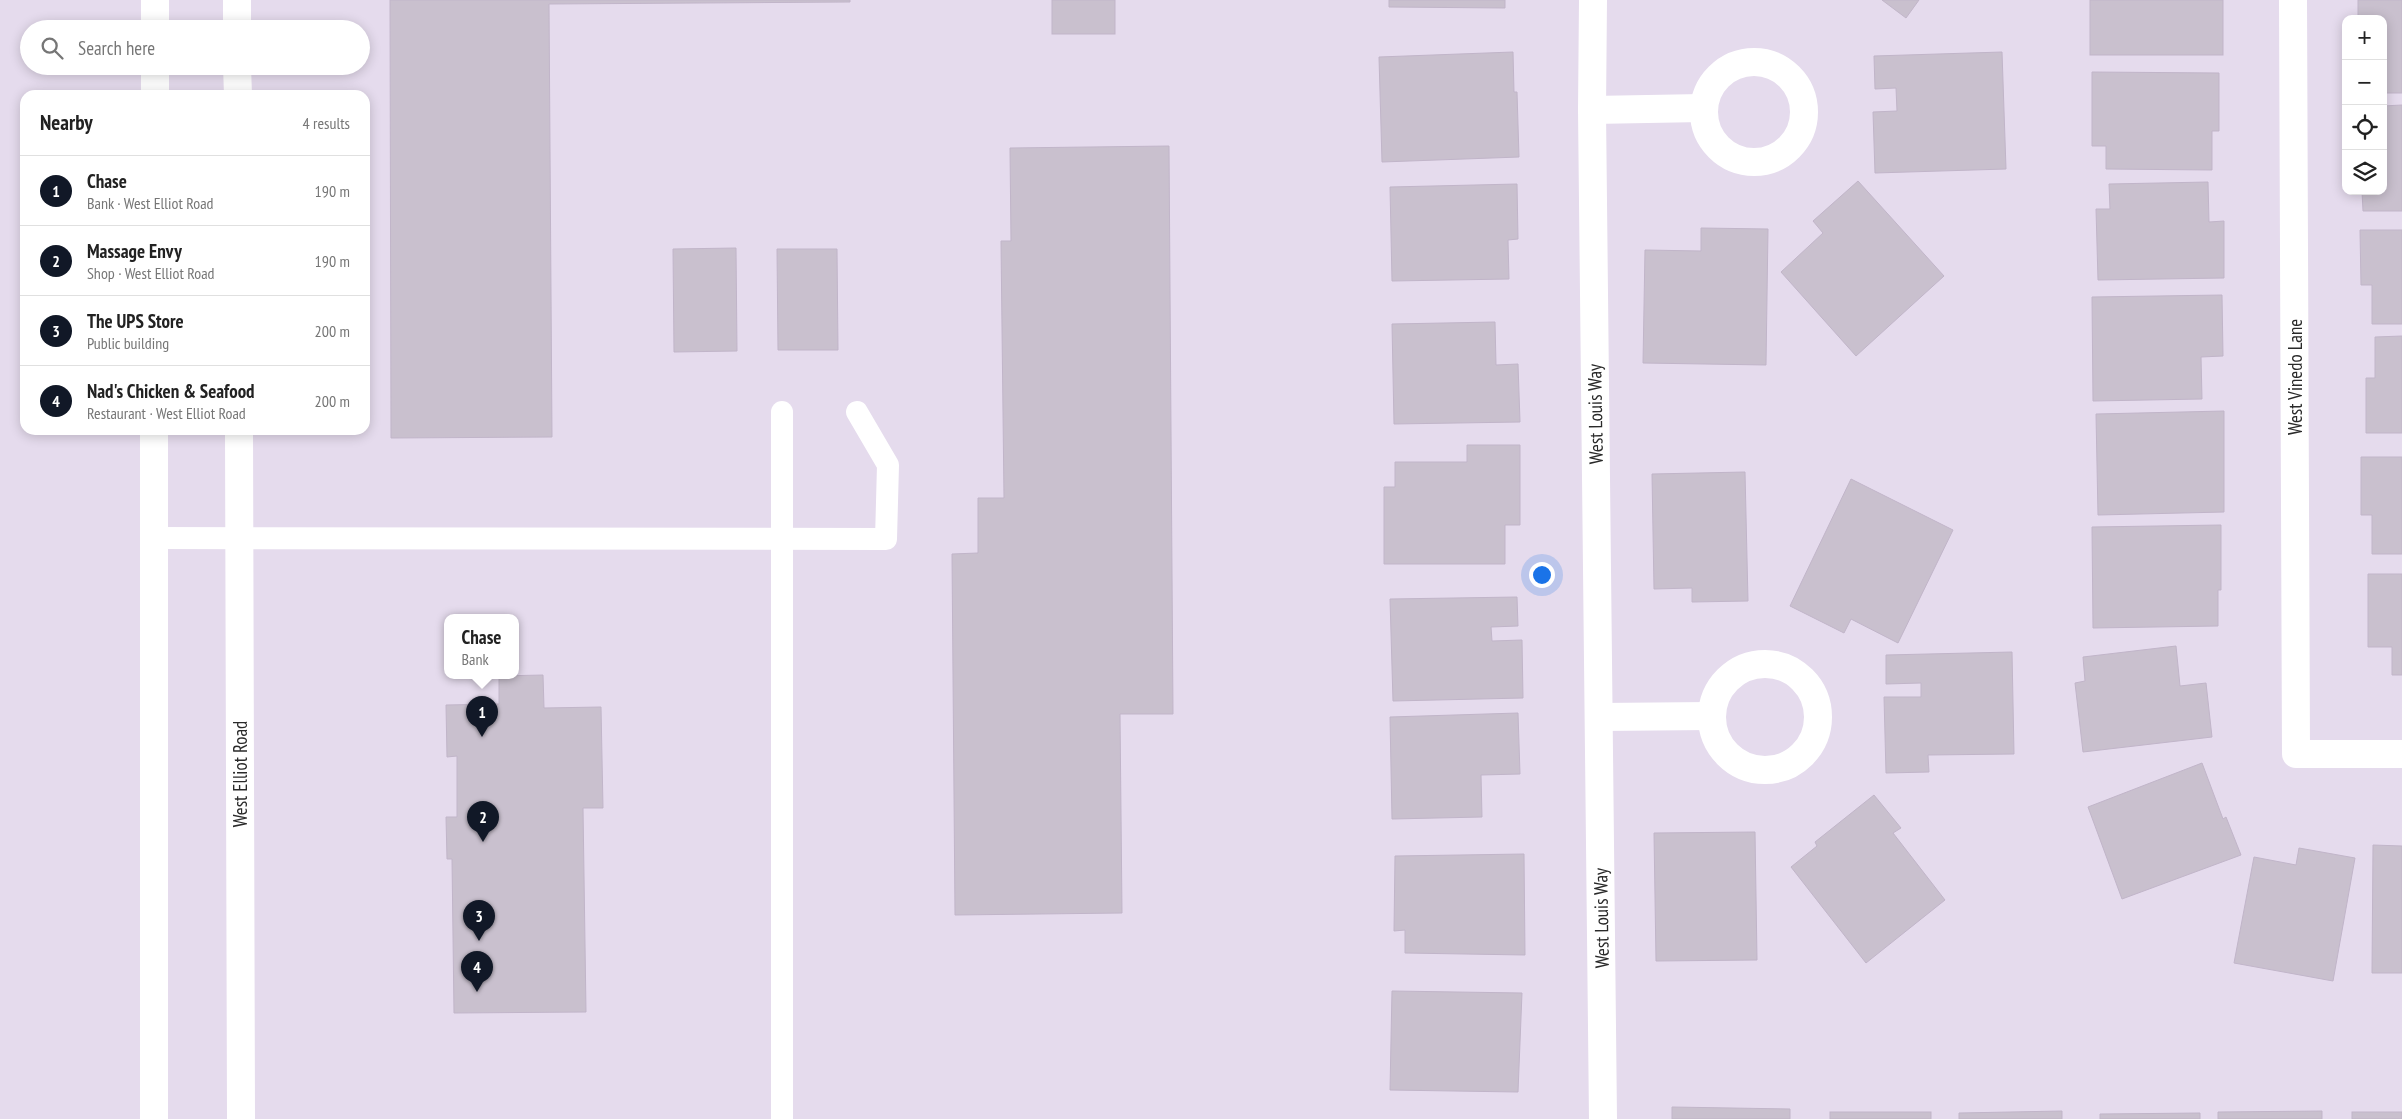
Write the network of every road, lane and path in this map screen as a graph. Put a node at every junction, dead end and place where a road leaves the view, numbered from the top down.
1 (155, 0) edge
2 (237, 0) edge
3 (1592, 0) edge
4 (2293, 0) edge
5 (154, 20) edge
6 (237, 20) edge
7 (154, 75) edge
8 (238, 75) edge
9 (154, 90) edge
10 (238, 90) edge
11 (1703, 108) dead end
12 (1592, 110) junction
13 (782, 412) dead end
14 (857, 412) dead end
15 (154, 435) edge
16 (239, 435) edge
17 (239, 537) junction
18 (154, 538) junction
19 (782, 539) junction
20 (1711, 716) dead end
21 (1599, 717) junction
22 (2402, 754) edge
23 (154, 1119) edge
24 (241, 1119) edge
25 (782, 1119) edge
26 (1603, 1119) edge

1 - 5 street
2 - 6 street
3 - 12 street, West Louis Way
4 - 22 street, West Vinedo Lane
7 - 9 street
8 - 10 street
11 - 12 street
12 - 21 street, West Louis Way
13 - 19 lane
14 - 19 lane
15 - 18 street
16 - 17 street, West Elliot Road
17 - 18 lane
17 - 19 lane
17 - 24 street, West Elliot Road
18 - 23 street
19 - 25 lane
20 - 21 street
21 - 26 street, West Louis Way

